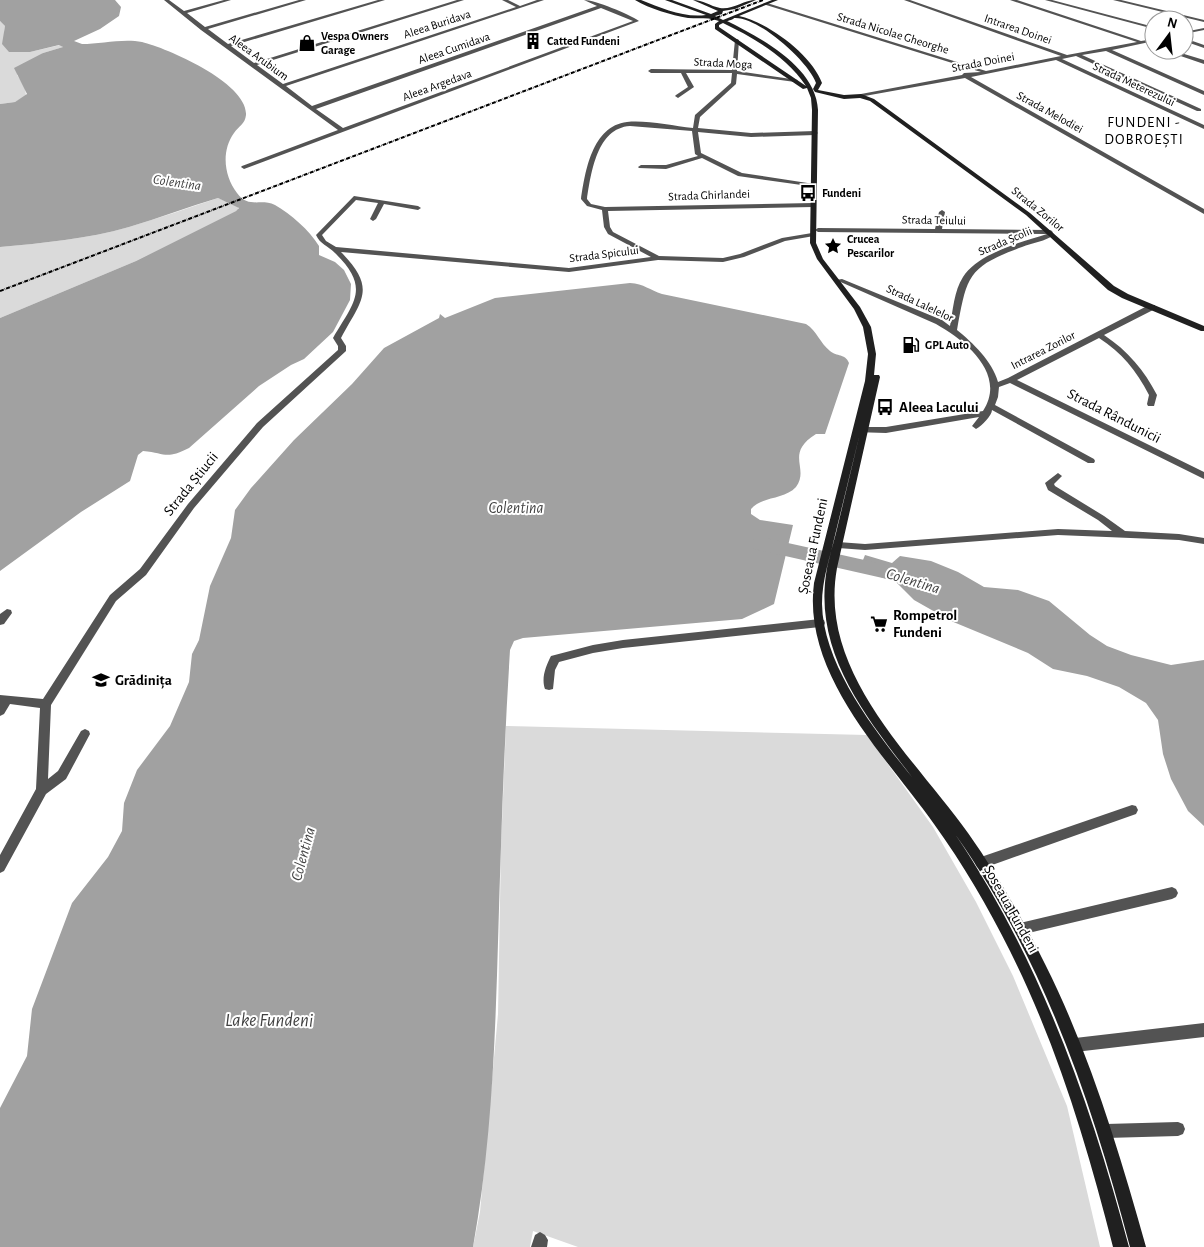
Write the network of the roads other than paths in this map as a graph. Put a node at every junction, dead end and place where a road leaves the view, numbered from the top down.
1 (166, 0) edge
2 (229, 0) edge
3 (304, 0) edge
4 (383, 0) edge
5 (462, 0) edge
6 (504, 0) edge
7 (542, 0) edge
8 (586, 0) edge
9 (637, 0) edge
10 (667, 0) edge
11 (676, 0) edge
12 (695, 0) edge
13 (754, 0) edge
14 (776, 0) edge
15 (906, 0) edge
16 (1012, 0) edge
17 (1047, 0) edge
18 (1115, 0) edge
19 (765, 4) junction
20 (518, 6) dead end
21 (602, 6) junction
22 (721, 10) junction
23 (182, 13) junction
24 (734, 17) junction
25 (1204, 21) edge
26 (1144, 25) edge
27 (203, 29) junction
28 (737, 40) junction
29 (1141, 42) junction
30 (1144, 42) edge
31 (1144, 43) edge
32 (226, 46) junction
33 (1106, 49) junction
34 (1077, 54) junction
35 (1066, 56) junction
36 (1055, 58) junction
37 (252, 65) junction
38 (650, 71) dead end
39 (683, 71) junction
40 (986, 71) junction
41 (736, 72) junction
42 (964, 76) junction
43 (795, 80) junction
44 (807, 80) junction
45 (282, 86) junction
46 (815, 91) junction
47 (1204, 93) edge
48 (678, 96) dead end
49 (861, 96) junction
50 (312, 108) junction
51 (1199, 110) dead end
52 (1204, 127) edge
53 (341, 130) junction
54 (695, 131) junction
55 (815, 133) junction
56 (701, 156) junction
57 (244, 167) dead end
58 (641, 167) dead end
59 (814, 186) junction
60 (382, 202) junction
61 (813, 205) junction
62 (418, 208) dead end
63 (605, 209) junction
64 (942, 212) dead end
65 (1204, 212) edge
66 (374, 219) dead end
67 (815, 232) junction
68 (938, 232) junction
69 (1051, 233) junction
70 (335, 249) junction
71 (658, 258) junction
72 (840, 280) junction
73 (1152, 307) junction
74 (1204, 329) edge
75 (953, 330) junction
76 (1100, 335) junction
77 (1011, 380) junction
78 (996, 385) junction
79 (1151, 404) dead end
80 (989, 410) junction
81 (976, 426) dead end
82 (861, 430) junction
83 (1091, 461) dead end
84 (1058, 476) dead end
85 (1204, 476) edge
86 (1121, 533) junction
87 (1204, 541) edge
88 (835, 545) junction
89 (823, 598) junction
90 (820, 623) junction
91 (549, 686) dead end
92 (4, 699) edge
93 (46, 704) junction
94 (0, 711) edge
95 (85, 734) dead end
96 (42, 790) junction
97 (1132, 810) dead end
98 (981, 863) junction
99 (0, 867) edge
100 (1172, 893) dead end
101 (1020, 929) junction
102 (1204, 1030) edge
103 (1075, 1045) junction
104 (1178, 1129) dead end
105 (1106, 1131) junction
106 (1121, 1247) edge
107 (1138, 1247) edge

1 - 23 street, Aleea Arubium
2 - 23 street
3 - 27 street
4 - 32 street
5 - 37 street
6 - 20 street
7 - 45 street, Aleea Buridava
8 - 21 street
9 - 22 main road
10 - 44 main road, Șoseaua Fundeni
11 - 44 main road, Șoseaua Fundeni
12 - 22 main road
13 - 22 main road
14 - 19 main road
15 - 35 street, Intrarea Doinei
16 - 29 street
17 - 26 street
18 - 25 street
19 - 24 main road
19 - 40 street, Strada Nicolae Gheorghe
21 - 50 street, Aleea Cumidava
21 - 53 street, Aleea Argedava
23 - 27 street, Aleea Arubium
24 - 28 main road
24 - 46 main road, Șoseaua Fundeni
27 - 32 street, Aleea Arubium
28 - 41 street
28 - 43 main road
29 - 30 street, Strada Doinei
29 - 31 street
29 - 33 street, Strada Doinei
32 - 37 street, Aleea Arubium
33 - 34 street, Strada Doinei
33 - 47 street
34 - 35 street, Strada Doinei
34 - 51 street
35 - 36 street, Strada Doinei
36 - 40 street, Strada Doinei
36 - 52 street, Strada Meterezului
37 - 45 street, Aleea Arubium
38 - 39 street, Strada Moga
39 - 41 street, Strada Moga
39 - 48 street
40 - 42 street, Strada Doinei
41 - 43 street, Strada Moga
41 - 54 street
42 - 49 street, Strada Doinei
42 - 65 street, Strada Melodiei
43 - 46 main road
44 - 46 main road, Șoseaua Fundeni
45 - 50 street, Aleea Arubium
46 - 49 main road, Strada Doinei
46 - 55 main road, Șoseaua Fundeni
46 - 67 main road, Șoseaua Fundeni
49 - 69 main road, Strada Zorilor
50 - 53 street, Aleea Arubium
53 - 57 street, Aleea Argedava
54 - 55 street
54 - 56 street
54 - 63 street
55 - 59 main road, Șoseaua Fundeni
56 - 58 street
56 - 59 street
59 - 61 main road, Șoseaua Fundeni
60 - 62 street
60 - 66 street
60 - 70 street, Strada Știucii
61 - 63 street, Strada Ghirlandei
61 - 67 main road, Șoseaua Fundeni
63 - 71 street
64 - 68 street
67 - 68 street, Strada Teiului
67 - 71 street, Strada Spicului
67 - 72 main road, Șoseaua Fundeni
67 - 82 main road, Șoseaua Fundeni
68 - 69 street, Strada Teiului
69 - 73 main road, Strada Zorilor
69 - 75 street, Strada Școlii
70 - 71 street, Strada Spicului
70 - 93 street, Strada Știucii
72 - 75 street, Strada Lalelelor
72 - 82 main road, Șoseaua Fundeni
73 - 74 main road, Strada Zorilor
73 - 76 street, Intrarea Zorilor
75 - 78 street, Strada Lalelelor
76 - 77 street, Intrarea Zorilor
76 - 79 street
77 - 78 street, Intrarea Zorilor
77 - 85 street, Strada Rândunicii
78 - 80 street
80 - 81 street
80 - 82 street
80 - 83 street
82 - 88 main road, Șoseaua Fundeni
84 - 86 street
86 - 87 street
86 - 88 street
88 - 89 main road, Șoseaua Fundeni
89 - 90 main road, Șoseaua Fundeni
89 - 98 main road, Șoseaua Fundeni
90 - 91 street
90 - 106 main road, Șoseaua Fundeni
92 - 93 street
92 - 94 street
93 - 96 street, Strada Știucii
95 - 96 street
96 - 99 street, Strada Știucii
97 - 98 street
98 - 101 main road, Șoseaua Fundeni
100 - 101 street
101 - 103 main road, Șoseaua Fundeni
102 - 103 street
103 - 105 main road, Șoseaua Fundeni
104 - 105 street
105 - 107 main road, Șoseaua Fundeni

